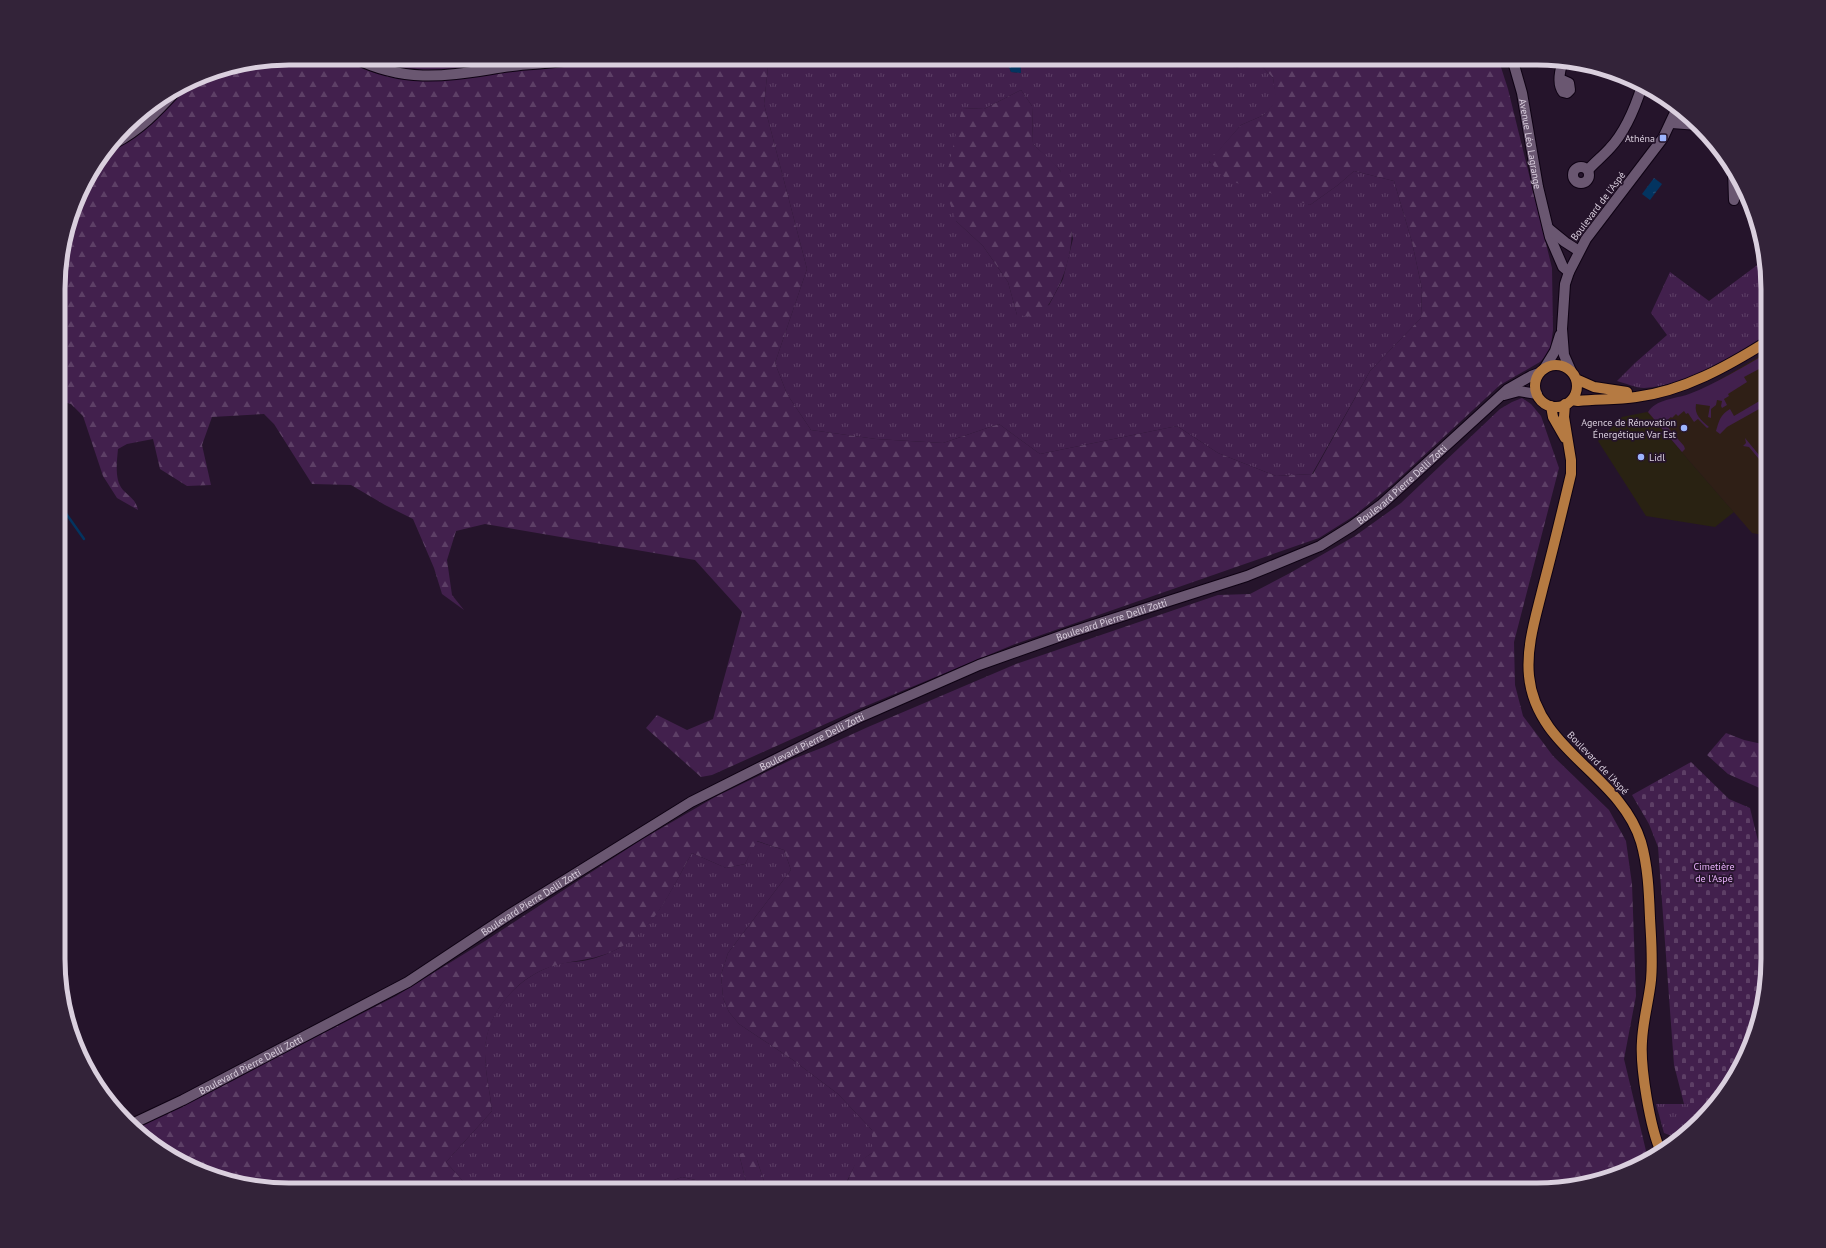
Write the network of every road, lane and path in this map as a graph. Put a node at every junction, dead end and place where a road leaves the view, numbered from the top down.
1 (369, 65) edge
2 (526, 65) edge
3 (1514, 65) edge
4 (1562, 66) edge
5 (1560, 79) dead end
6 (1641, 90) edge
7 (166, 102) edge
8 (1676, 112) edge
9 (1672, 123) junction
10 (1690, 124) edge
11 (120, 140) edge
12 (1588, 170) dead end
13 (1733, 181) edge
14 (1734, 200) dead end
15 (1549, 229) junction
16 (1580, 251) junction
17 (1569, 272) junction
18 (1562, 329) junction
19 (1761, 345) edge
20 (1542, 371) junction
21 (1573, 375) junction
22 (1653, 393) junction
23 (1537, 394) junction
24 (1502, 396) junction
25 (1568, 402) junction
26 (1551, 406) junction
27 (1568, 443) junction
28 (135, 1123) edge
29 (1659, 1147) edge

1 - 2 street
3 - 15 street, Avenue Léo Lagrange
4 - 5 street
6 - 12 street
7 - 11 street
8 - 9 street, Boulevard de l'Aspé
9 - 10 street
9 - 16 street, Boulevard de l'Aspé
13 - 14 street
15 - 16 street
15 - 17 street, Avenue Léo Lagrange
16 - 17 street, Boulevard de l'Aspé
17 - 18 street, Boulevard de l'Aspé
18 - 20 street, Boulevard de l'Aspé
18 - 21 street, Boulevard de l'Aspé
19 - 22 main road
20 - 21 main road
20 - 23 main road
20 - 24 street, Boulevard Pierre Delli Zotti
21 - 22 main road
21 - 25 main road
22 - 25 main road
23 - 24 street, Boulevard Pierre Delli Zotti
23 - 26 main road
24 - 28 street, Boulevard Pierre Delli Zotti
25 - 26 main road
25 - 27 main road, Boulevard de l'Aspé
26 - 27 main road, Boulevard de l'Aspé
27 - 29 main road, Boulevard de l'Aspé

